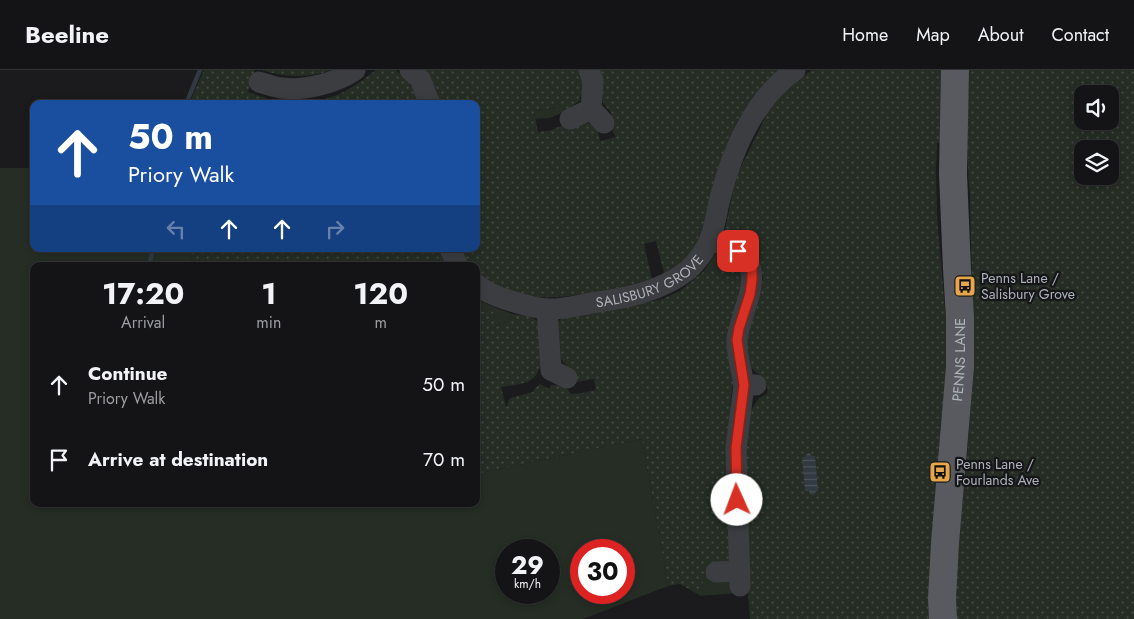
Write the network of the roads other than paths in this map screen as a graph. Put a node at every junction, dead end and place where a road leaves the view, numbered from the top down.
1 (355, 70) edge
2 (410, 70) edge
3 (589, 70) edge
4 (794, 70) edge
5 (955, 70) edge
6 (259, 82) dead end
7 (278, 96) edge
8 (428, 100) edge
9 (570, 119) dead end
10 (710, 240) junction
11 (480, 287) edge
12 (547, 309) junction
13 (567, 378) dead end
14 (716, 572) dead end
15 (943, 619) edge

1 - 7 street
2 - 8 street
3 - 9 street
4 - 10 street, SALISBURY GROVE
5 - 15 main road, PENNS LANE
6 - 7 street
10 - 12 street, SALISBURY GROVE
10 - 14 street
11 - 12 street, SALISBURY GROVE
12 - 13 street

